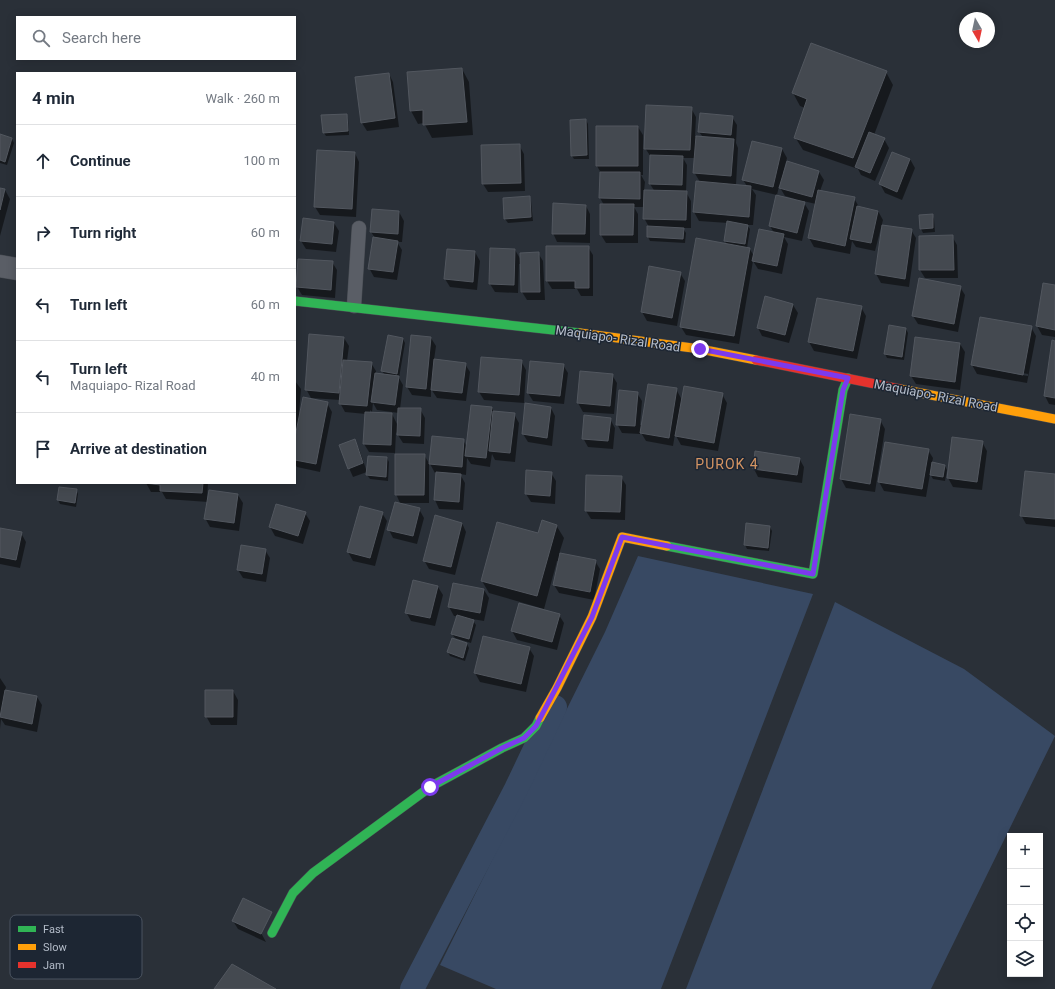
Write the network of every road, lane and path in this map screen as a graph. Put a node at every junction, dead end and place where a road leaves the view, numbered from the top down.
1 (359, 228) dead end
2 (0, 266) edge
3 (16, 269) edge
4 (296, 301) edge
5 (354, 306) junction
6 (848, 378) junction
7 (1055, 419) edge
8 (272, 932) dead end

1 - 5 lane
2 - 3 street
4 - 5 street, Maquiapo- Rizal Road
5 - 6 street, Maquiapo- Rizal Road
6 - 7 street, Maquiapo- Rizal Road
6 - 8 street

